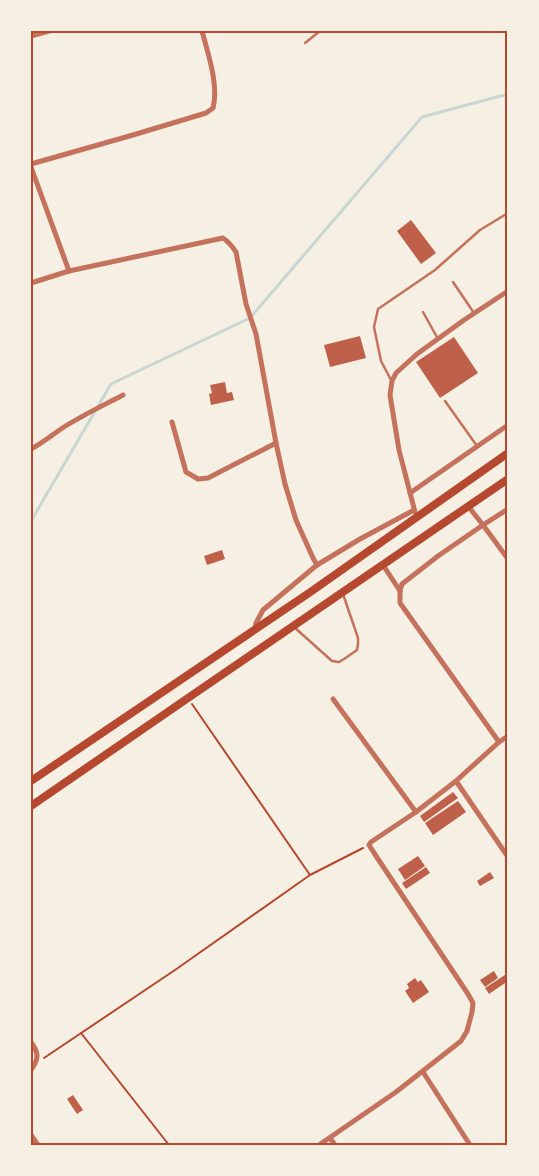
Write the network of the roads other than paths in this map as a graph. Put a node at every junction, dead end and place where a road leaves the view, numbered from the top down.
1 (49, 31) edge
2 (202, 31) edge
3 (320, 31) edge
4 (31, 36) edge
5 (305, 43) dead end
6 (31, 165) edge
7 (508, 212) edge
8 (69, 271) junction
9 (31, 282) edge
10 (453, 282) dead end
11 (508, 292) edge
12 (423, 312) dead end
13 (474, 313) junction
14 (438, 339) junction
15 (392, 381) junction
16 (123, 395) dead end
17 (445, 401) dead end
18 (172, 422) dead end
19 (508, 425) edge
20 (276, 443) junction
21 (477, 446) junction
22 (31, 449) edge
23 (508, 453) edge
24 (508, 479) edge
25 (410, 492) junction
26 (468, 506) junction
27 (508, 509) edge
28 (415, 514) junction
29 (483, 525) junction
30 (508, 559) edge
31 (317, 565) junction
32 (383, 565) junction
33 (400, 591) junction
34 (342, 593) junction
35 (293, 626) junction
36 (255, 629) junction
37 (333, 700) dead end
38 (508, 736) edge
39 (499, 742) junction
40 (31, 781) edge
41 (456, 781) junction
42 (31, 806) edge
43 (416, 812) junction
44 (508, 857) edge
45 (31, 1042) edge
46 (31, 1070) edge
47 (423, 1072) junction
48 (31, 1135) edge
49 (330, 1138) junction
50 (38, 1145) edge
51 (319, 1145) edge
52 (335, 1145) edge
53 (470, 1145) edge

1 - 4 street
2 - 6 street
3 - 5 lane
6 - 8 street
7 - 15 lane
8 - 9 street
8 - 20 street
10 - 13 lane
11 - 13 street
12 - 14 lane
13 - 14 street
14 - 15 street
15 - 25 street
16 - 22 street
17 - 21 lane
18 - 20 street
19 - 21 street
20 - 31 street
21 - 25 street
23 - 28 main road
24 - 26 main road
25 - 28 street
26 - 29 street
26 - 32 main road
27 - 29 street
28 - 31 street
28 - 36 main road
29 - 30 street
29 - 33 street
31 - 36 street
32 - 33 street
32 - 34 main road
33 - 39 street
34 - 35 main road
34 - 35 lane
35 - 42 main road
36 - 40 main road
37 - 43 street
38 - 39 street
39 - 41 street
41 - 43 street
41 - 44 street
43 - 47 street
45 - 46 street
47 - 49 street
47 - 53 street
48 - 50 street
49 - 51 street
49 - 52 street

